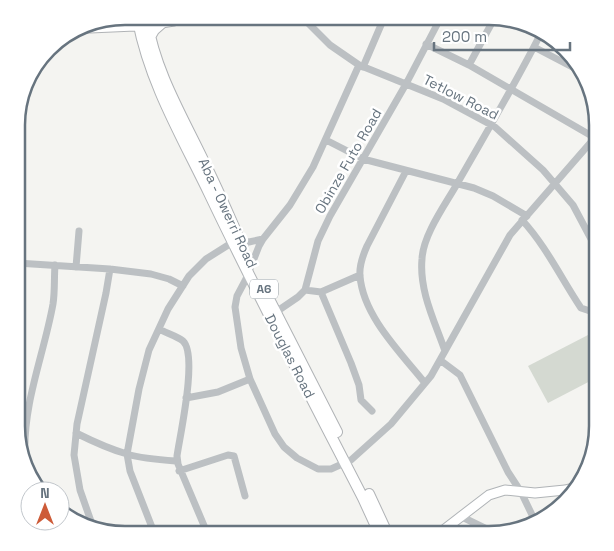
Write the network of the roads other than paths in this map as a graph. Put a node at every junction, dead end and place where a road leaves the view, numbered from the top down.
1 (132, 25) edge
2 (143, 25) edge
3 (160, 25) edge
4 (310, 25) edge
5 (381, 25) edge
6 (437, 25) edge
7 (490, 25) edge
8 (126, 26) junction
9 (106, 27) edge
10 (146, 39) junction
11 (539, 39) edge
12 (426, 44) junction
13 (534, 47) junction
14 (469, 65) junction
15 (569, 65) edge
16 (361, 66) junction
17 (406, 84) junction
18 (512, 89) junction
19 (490, 124) junction
20 (589, 132) edge
21 (326, 140) junction
22 (589, 146) edge
23 (363, 159) junction
24 (406, 171) junction
25 (458, 183) junction
26 (554, 183) junction
27 (524, 218) junction
28 (79, 231) dead end
29 (589, 234) edge
30 (263, 239) junction
31 (236, 242) junction
32 (25, 263) edge
33 (55, 265) junction
34 (76, 267) junction
35 (110, 269) junction
36 (249, 269) junction
37 (360, 275) junction
38 (183, 286) junction
39 (305, 290) junction
40 (321, 292) junction
41 (589, 310) edge
42 (276, 312) junction
43 (159, 329) junction
44 (445, 351) junction
45 (440, 360) junction
46 (250, 379) junction
47 (426, 383) junction
48 (186, 398) junction
49 (372, 411) dead end
50 (76, 433) junction
51 (25, 434) edge
52 (127, 454) junction
53 (177, 461) junction
54 (348, 462) junction
55 (179, 471) junction
56 (566, 490) edge
57 (521, 492) junction
58 (245, 496) dead end
59 (460, 516) junction
60 (532, 516) edge
61 (91, 520) edge
62 (151, 526) edge
63 (204, 526) edge
64 (376, 526) edge
65 (383, 526) edge
66 (448, 526) edge
67 (480, 526) edge

1 - 8 highway
2 - 10 highway, A6
3 - 10 highway
4 - 16 street, Tetlow Road
5 - 16 street
6 - 12 street, Obinze Futo Road
7 - 14 street
8 - 9 highway
8 - 10 highway, A6
10 - 31 highway, Douglas Road / A6
11 - 13 street
12 - 14 street
12 - 17 street, Obinze Futo Road
13 - 15 street
13 - 18 street
14 - 18 street
16 - 17 street, Tetlow Road
16 - 21 street
17 - 19 street, Tetlow Road
17 - 23 street, Obinze Futo Road
18 - 19 street
18 - 20 street
19 - 25 street
19 - 26 street, Tetlow Road
21 - 23 street
21 - 30 street
22 - 26 street
23 - 24 street
23 - 39 street, Obinze Futo Road
24 - 25 street
24 - 37 street
25 - 27 street
25 - 44 street
26 - 27 street
26 - 29 street, Tetlow Road
27 - 41 street
27 - 44 street
28 - 34 street
30 - 31 street
30 - 36 street
31 - 36 highway, Douglas Road / A6
31 - 38 street
32 - 33 street
33 - 34 street
33 - 51 street
34 - 35 street
35 - 38 street
35 - 50 street
36 - 42 highway, Aba - Owerri Road / A6
36 - 46 street
36 - 54 highway, Douglas Road / A6
37 - 40 street
37 - 47 street
38 - 43 street
39 - 40 street
39 - 42 street
40 - 49 street
42 - 54 highway, Aba - Owerri Road / A6
43 - 48 street
43 - 52 street
44 - 45 street
45 - 47 street
45 - 57 street
46 - 48 street
46 - 54 street
47 - 54 street
48 - 53 street
50 - 52 street
50 - 61 street
52 - 53 street
52 - 62 street
53 - 55 street
54 - 64 highway, Douglas Road / A6
54 - 65 highway, Aba - Owerri Road / A6
55 - 58 street
55 - 63 street
56 - 57 main road
57 - 59 main road
57 - 60 street
59 - 66 main road
59 - 67 street

